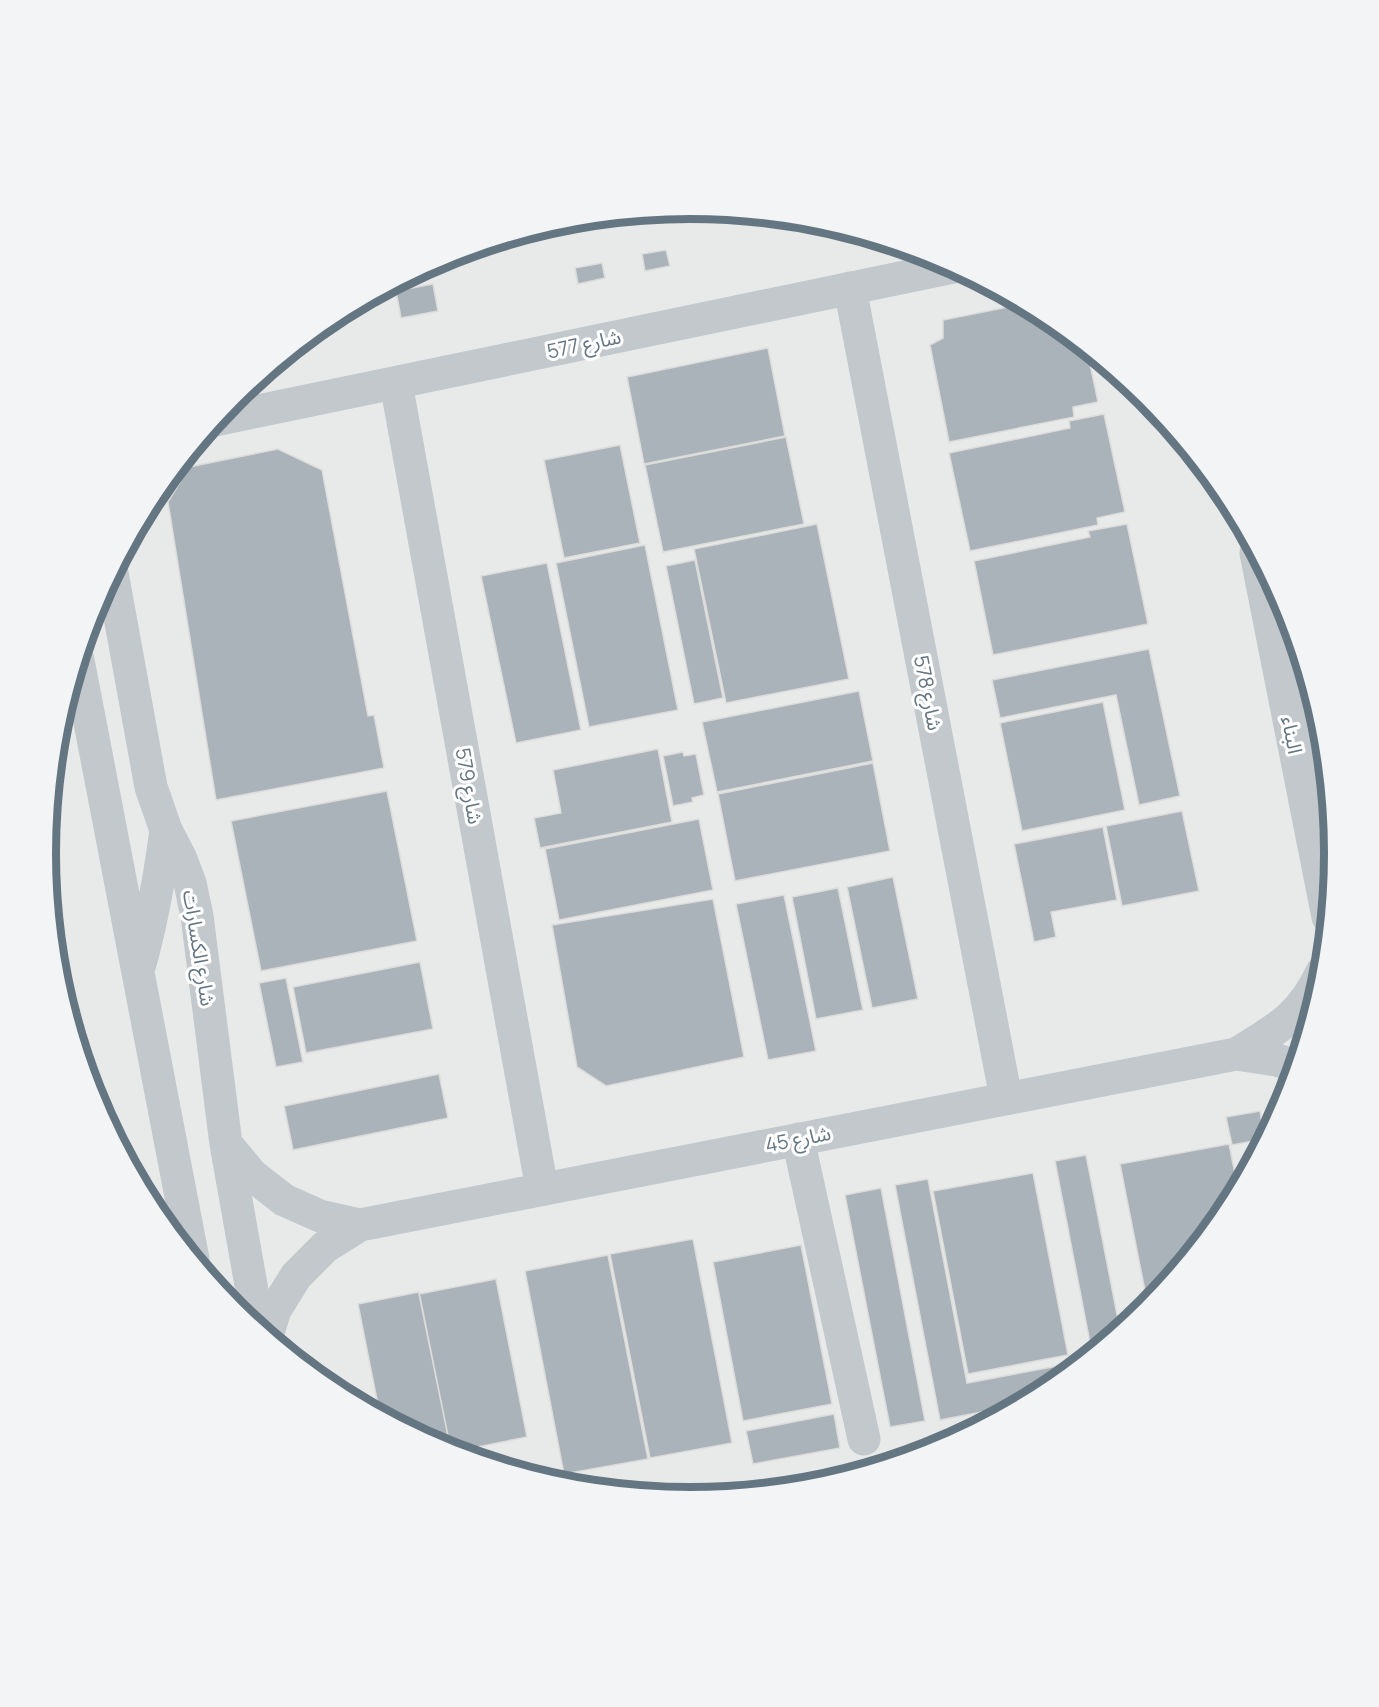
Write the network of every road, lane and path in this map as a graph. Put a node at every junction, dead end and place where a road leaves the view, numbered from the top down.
1 (937, 270) edge
2 (850, 288) junction
3 (396, 383) junction
4 (230, 417) edge
5 (1262, 581) edge
6 (115, 587) edge
7 (81, 676) edge
8 (166, 830) junction
9 (1322, 888) edge
10 (138, 972) junction
11 (1306, 1001) edge
12 (1236, 1054) junction
13 (1288, 1064) edge
14 (1006, 1098) junction
15 (798, 1139) junction
16 (226, 1144) junction
17 (542, 1189) junction
18 (360, 1225) junction
19 (190, 1243) edge
20 (257, 1317) edge
21 (269, 1328) edge
22 (864, 1439) dead end

1 - 2 street, شارع 577
2 - 3 street, شارع 577
2 - 14 street, شارع 578
3 - 4 street, شارع 577
3 - 17 street, شارع 579
5 - 9 street, البناء
6 - 8 street, شارع الكسارات
7 - 10 street
8 - 10 street
8 - 16 street, شارع الكسارات
10 - 19 street
11 - 12 street, شارع 45
12 - 13 street, شارع 45
12 - 14 street, شارع 45
14 - 15 street, شارع 45
15 - 17 street, شارع 45
15 - 22 street
16 - 18 street, شارع 45
16 - 20 street, شارع الكسارات
17 - 18 street, شارع 45
18 - 21 street, شارع 45

